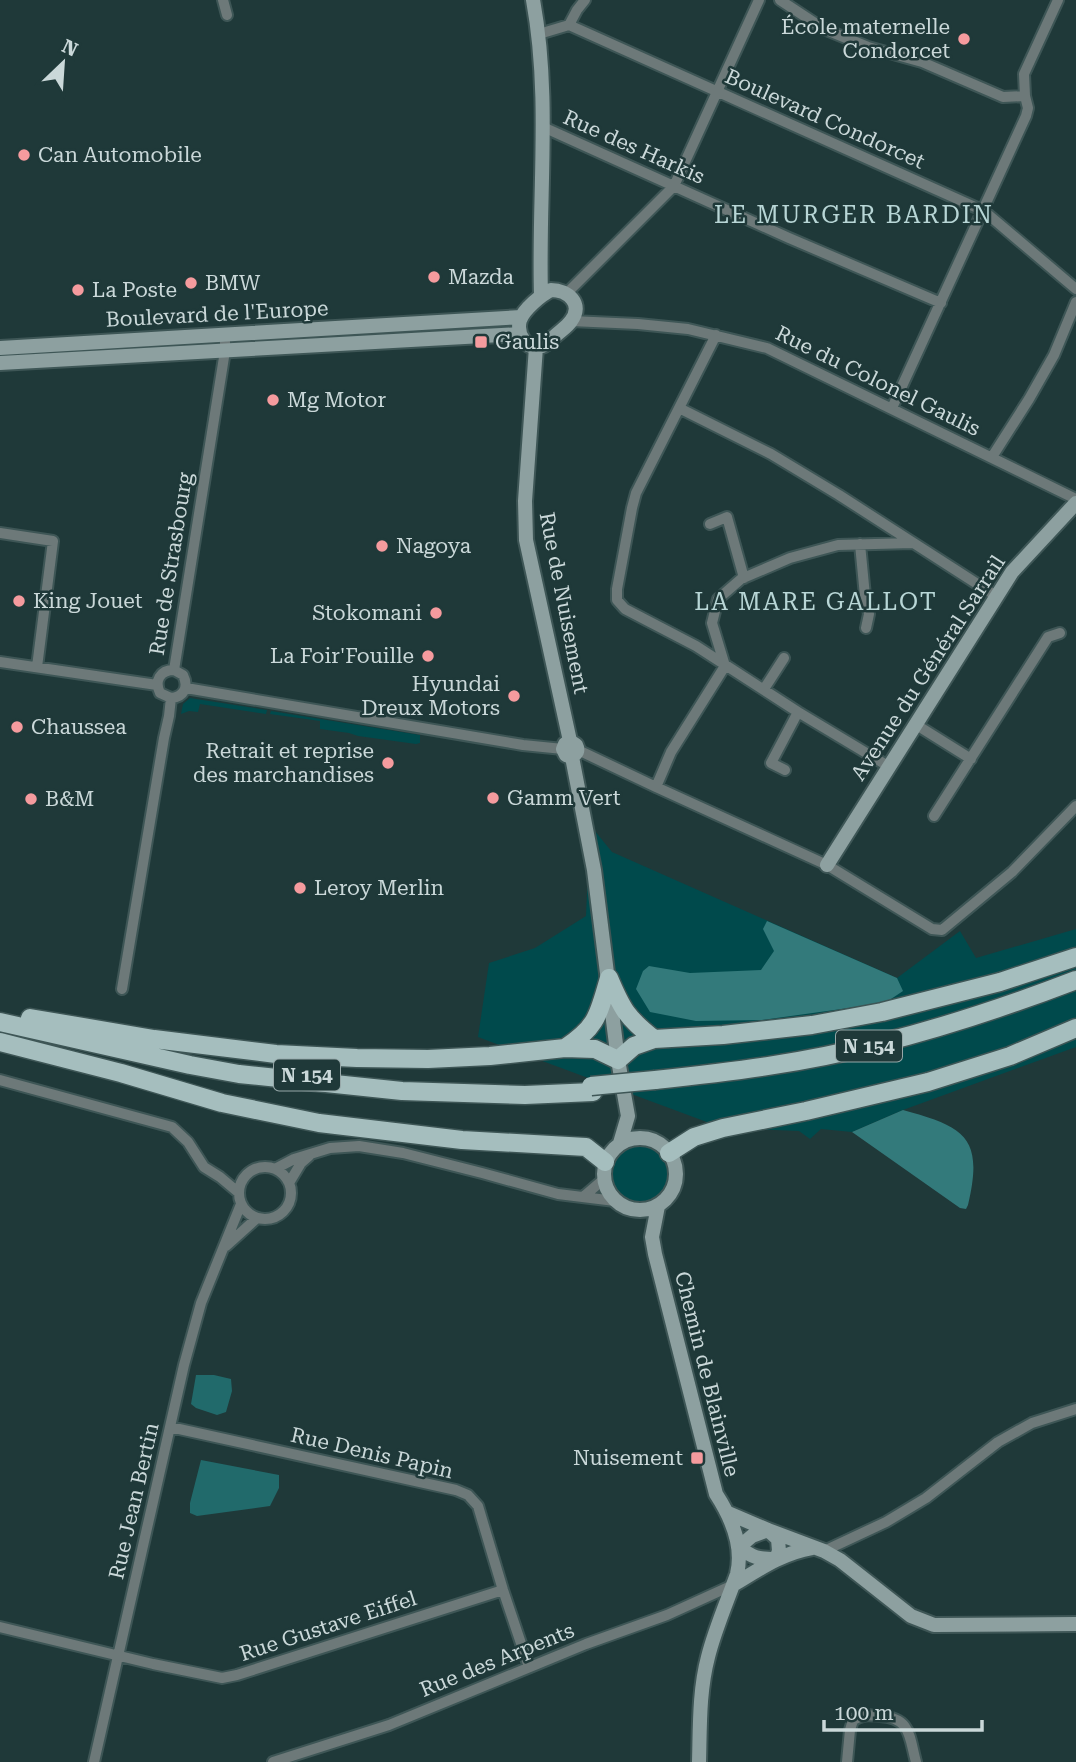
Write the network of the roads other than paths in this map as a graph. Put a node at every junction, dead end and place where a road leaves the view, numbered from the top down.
1 (223, 0) edge
2 (533, 0) edge
3 (585, 0) edge
4 (759, 0) edge
5 (780, 0) edge
6 (1058, 0) edge
7 (227, 15) dead end
8 (569, 25) junction
9 (539, 34) junction
10 (718, 92) junction
11 (1024, 96) junction
12 (543, 127) junction
13 (674, 186) junction
14 (984, 211) junction
15 (1076, 289) edge
16 (567, 293) junction
17 (541, 295) junction
18 (1076, 302) edge
19 (941, 303) junction
20 (521, 317) junction
21 (571, 321) junction
22 (520, 334) junction
23 (225, 335) junction
24 (716, 335) junction
25 (536, 347) junction
26 (0, 348) edge
27 (225, 351) junction
28 (0, 363) edge
29 (679, 408) junction
30 (892, 408) junction
31 (992, 457) junction
32 (1076, 501) edge
33 (710, 524) dead end
34 (0, 533) edge
35 (912, 543) junction
36 (860, 544) junction
37 (744, 578) junction
38 (996, 596) junction
39 (866, 628) dead end
40 (1060, 632) dead end
41 (784, 658) dead end
42 (0, 662) edge
43 (725, 666) junction
44 (37, 667) junction
45 (174, 670) junction
46 (157, 685) junction
47 (186, 688) junction
48 (764, 689) junction
49 (171, 698) junction
50 (798, 712) junction
51 (915, 724) junction
52 (571, 749) junction
53 (971, 759) junction
54 (888, 766) junction
55 (785, 770) dead end
56 (656, 787) junction
57 (1076, 806) edge
58 (934, 816) dead end
59 (827, 865) junction
60 (1076, 957) edge
61 (609, 978) junction
62 (1076, 980) edge
63 (1076, 986) edge
64 (122, 989) dead end
65 (0, 1011) edge
66 (30, 1018) junction
67 (0, 1022) edge
68 (1076, 1028) edge
69 (0, 1031) edge
70 (654, 1039) junction
71 (0, 1042) edge
72 (565, 1048) junction
73 (618, 1060) junction
74 (0, 1080) edge
75 (655, 1083) junction
76 (592, 1089) junction
77 (402, 1091) junction
78 (628, 1116) junction
79 (648, 1138) junction
80 (620, 1143) junction
81 (669, 1153) junction
82 (311, 1154) junction
83 (275, 1169) junction
84 (605, 1170) junction
85 (220, 1177) junction
86 (243, 1178) junction
87 (289, 1183) junction
88 (240, 1198) junction
89 (583, 1198) junction
90 (615, 1201) junction
91 (658, 1206) junction
92 (632, 1210) junction
93 (257, 1218) junction
94 (652, 1237) junction
95 (222, 1251) junction
96 (1076, 1409) edge
97 (170, 1427) junction
98 (729, 1513) junction
99 (768, 1530) junction
100 (739, 1547) junction
101 (818, 1549) junction
102 (776, 1559) junction
103 (733, 1585) junction
104 (503, 1590) junction
105 (1076, 1625) edge
106 (0, 1627) edge
107 (118, 1656) junction
108 (529, 1667) junction
109 (94, 1762) edge
110 (273, 1762) edge
111 (699, 1762) edge
112 (847, 1762) edge
113 (916, 1762) edge

1 - 7 street
2 - 9 street
3 - 8 street
4 - 10 street
5 - 11 street
6 - 11 street
8 - 9 street
8 - 10 street, Boulevard Condorcet
9 - 12 street
10 - 13 street
10 - 14 street, Boulevard Condorcet
11 - 14 street
12 - 13 street, Rue des Harkis
12 - 17 street
13 - 16 street
13 - 19 street, Rue des Harkis
14 - 15 street, Boulevard Condorcet
14 - 19 street
16 - 17 street
16 - 21 street
17 - 20 street
18 - 31 street
19 - 30 street
20 - 22 street
20 - 23 street, Boulevard de l'Europe
21 - 24 street, Rue du Colonel Gaulis
21 - 25 street
22 - 25 street
22 - 27 street, Boulevard de l'Europe
23 - 26 street, Boulevard de l'Europe
23 - 27 street, Rue de Strasbourg
24 - 29 street
24 - 30 street, Rue du Colonel Gaulis
25 - 52 street, Rue de Nuisement
27 - 28 street, Boulevard de l'Europe
27 - 45 street, Rue de Strasbourg
29 - 35 street
29 - 43 street
30 - 31 street, Rue du Colonel Gaulis
31 - 32 street, Rue du Colonel Gaulis
32 - 38 street, Avenue du Général Sarrail
33 - 37 street
34 - 44 street
35 - 36 street
35 - 38 street
36 - 37 street
36 - 39 street
37 - 43 street
38 - 51 street, Avenue du Général Sarrail
40 - 53 street
41 - 48 street
42 - 44 street
43 - 48 street
43 - 56 street
44 - 46 street
45 - 46 street, Rue de Strasbourg
45 - 47 street
46 - 49 street, Rue de Strasbourg
47 - 49 street
47 - 52 street
48 - 50 street
49 - 64 street
50 - 54 street
50 - 55 street
51 - 53 street
51 - 54 street, Avenue du Général Sarrail
52 - 56 street
52 - 61 street, Rue de Nuisement
53 - 58 street
54 - 59 street, Avenue du Général Sarrail
56 - 59 street
57 - 59 street
60 - 70 main road
61 - 70 main road
61 - 72 main road
61 - 73 street, Rue de Nuisement
62 - 75 main road, N 154
63 - 75 main road, N 154
65 - 66 main road, N 154
66 - 72 main road
66 - 76 main road, N 154
67 - 77 main road, N 154
68 - 81 main road
69 - 77 main road
70 - 73 main road
71 - 84 main road
72 - 73 main road
73 - 78 street, Rue de Nuisement
74 - 85 street
75 - 76 main road, N 154, bridge
76 - 77 main road, N 154
78 - 79 street
78 - 80 street, Rue de Nuisement
79 - 80 street
79 - 81 street
80 - 84 street
81 - 91 street
82 - 83 street
82 - 87 street
82 - 89 street
83 - 86 street
83 - 87 street
84 - 89 street
84 - 90 street
85 - 86 street
85 - 88 street
86 - 88 street
87 - 93 street
88 - 93 street
88 - 95 street, Rue Jean Bertin
89 - 90 street
90 - 92 street
91 - 92 street
91 - 94 street, Chemin de Blainville
92 - 94 street, Chemin de Blainville
93 - 95 street, Rue Jean Bertin
94 - 98 street, Chemin de Blainville
95 - 97 street, Rue Jean Bertin
96 - 101 street
97 - 104 street, Rue Denis Papin
97 - 107 street, Rue Jean Bertin
98 - 99 street
98 - 100 street, Chemin de Blainville
99 - 100 street
99 - 101 street
99 - 102 street
100 - 102 street
100 - 103 street, Chemin de Blainville
101 - 102 street
101 - 105 street
102 - 103 street
103 - 108 street, Rue des Arpents
103 - 111 street, Chemin de Blainville
104 - 107 street, Rue Gustave Eiffel
104 - 108 street, Rue Denis Papin
106 - 107 street, Rue Gustave Eiffel
107 - 109 street, Rue Jean Bertin
108 - 110 street, Rue des Arpents
112 - 113 street

